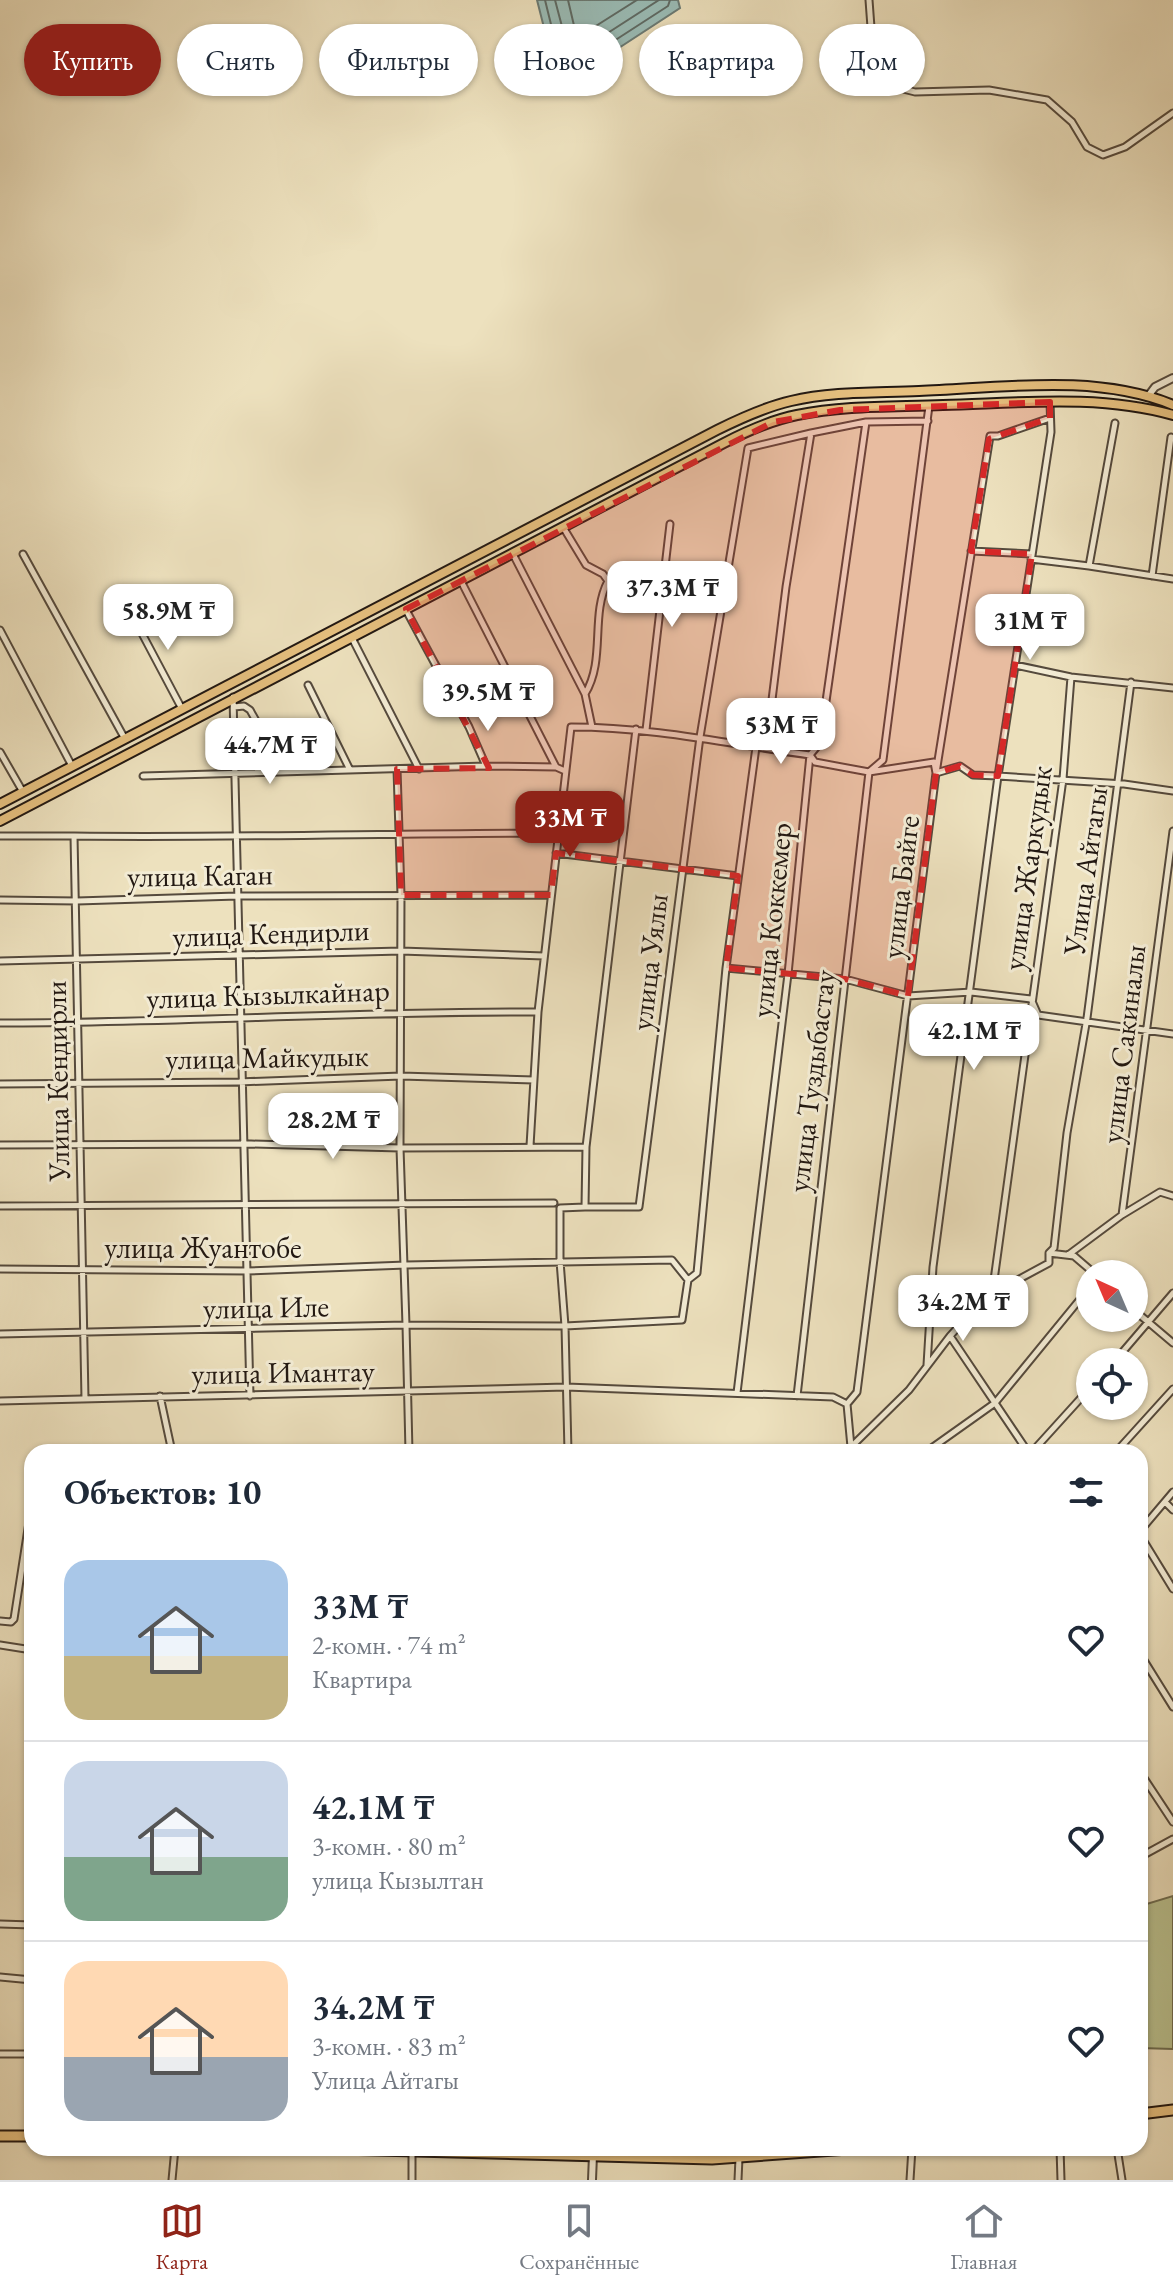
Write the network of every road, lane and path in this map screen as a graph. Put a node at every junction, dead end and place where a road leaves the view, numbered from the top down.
1 (869, 0) edge
2 (1173, 113) edge
3 (1173, 378) edge
4 (1149, 395) junction
5 (1050, 402) junction
6 (1173, 405) edge
7 (929, 406) junction
8 (1173, 415) edge
9 (1050, 418) junction
10 (928, 421) junction
11 (866, 422) junction
12 (1115, 423) dead end
13 (811, 433) junction
14 (1171, 437) dead end
15 (670, 524) dead end
16 (563, 527) junction
17 (971, 551) junction
18 (23, 554) dead end
19 (513, 554) junction
20 (1032, 557) junction
21 (1089, 566) junction
22 (1152, 576) junction
23 (1173, 579) edge
24 (461, 580) junction
25 (129, 609) dead end
26 (406, 609) junction
27 (0, 630) edge
28 (352, 637) junction
29 (1015, 665) junction
30 (1071, 677) junction
31 (1131, 682) junction
32 (308, 685) dead end
33 (1173, 688) edge
34 (585, 694) junction
35 (234, 702) junction
36 (182, 709) junction
37 (592, 727) junction
38 (146, 728) junction
39 (636, 729) junction
40 (646, 730) junction
41 (700, 737) junction
42 (125, 739) junction
43 (152, 740) junction
44 (756, 747) junction
45 (0, 752) edge
46 (810, 755) junction
47 (72, 766) junction
48 (486, 766) junction
49 (556, 767) junction
50 (397, 769) junction
51 (419, 769) junction
52 (350, 770) junction
53 (285, 771) junction
54 (565, 771) junction
55 (235, 772) junction
56 (869, 772) junction
57 (936, 773) junction
58 (143, 776) dead end
59 (998, 776) junction
60 (1063, 779) junction
61 (1119, 783) junction
62 (1173, 791) edge
63 (23, 792) junction
64 (0, 804) edge
65 (0, 821) edge
66 (1173, 831) edge
67 (398, 833) junction
68 (559, 833) junction
69 (0, 836) edge
70 (74, 836) junction
71 (235, 838) junction
72 (556, 853) junction
73 (620, 861) junction
74 (683, 868) junction
75 (738, 876) junction
76 (401, 895) junction
77 (551, 895) junction
78 (237, 896) junction
79 (0, 900) edge
80 (77, 901) junction
81 (401, 951) junction
82 (237, 956) junction
83 (544, 956) junction
84 (0, 961) edge
85 (77, 961) junction
86 (726, 968) junction
87 (788, 974) junction
88 (845, 979) junction
89 (971, 992) junction
90 (908, 996) junction
91 (1031, 999) junction
92 (401, 1012) junction
93 (538, 1012) junction
94 (239, 1017) junction
95 (1086, 1022) junction
96 (0, 1023) edge
97 (78, 1023) junction
98 (1145, 1030) junction
99 (1173, 1034) edge
100 (401, 1076) junction
101 (534, 1080) junction
102 (77, 1081) junction
103 (241, 1082) junction
104 (0, 1084) edge
105 (243, 1144) junction
106 (0, 1145) edge
107 (80, 1145) junction
108 (530, 1146) junction
109 (586, 1147) junction
110 (400, 1148) junction
111 (1173, 1196) edge
112 (403, 1202) junction
113 (554, 1203) dead end
114 (245, 1204) junction
115 (0, 1206) edge
116 (81, 1207) junction
117 (585, 1207) junction
118 (1122, 1215) junction
119 (1049, 1253) junction
120 (1068, 1255) junction
121 (1079, 1260) edge
122 (560, 1261) junction
123 (406, 1265) junction
124 (0, 1269) edge
125 (82, 1269) junction
126 (247, 1271) junction
127 (688, 1280) junction
128 (1173, 1293) edge
129 (991, 1302) junction
130 (1076, 1304) edge
131 (1149, 1323) junction
132 (406, 1325) junction
133 (565, 1326) junction
134 (247, 1330) junction
135 (85, 1332) junction
136 (0, 1334) edge
137 (950, 1336) junction
138 (1173, 1343) edge
139 (1127, 1348) edge
140 (927, 1365) junction
141 (566, 1387) junction
142 (1173, 1389) edge
143 (408, 1392) junction
144 (737, 1393) junction
145 (160, 1396) junction
146 (250, 1396) junction
147 (797, 1396) junction
148 (85, 1399) junction
149 (0, 1401) edge
150 (995, 1403) junction
151 (1076, 1403) edge
152 (847, 1404) junction
153 (170, 1444) edge
154 (409, 1444) edge
155 (568, 1444) edge
156 (852, 1444) edge
157 (858, 1444) edge
158 (937, 1444) edge
159 (1024, 1444) edge
160 (1038, 1444) edge
161 (1123, 1444) edge
162 (1173, 1492) edge
163 (1165, 1502) junction
164 (1173, 1510) edge
165 (1148, 1523) edge
166 (1148, 1547) edge
167 (24, 1555) edge
168 (1173, 1589) edge
169 (0, 1621) edge
170 (0, 1645) edge
171 (24, 1649) edge
172 (1148, 1667) edge
173 (1173, 1707) edge
174 (1148, 1784) edge
175 (1173, 1822) edge
176 (1173, 1839) edge
177 (1148, 1853) edge
178 (0, 1924) edge
179 (24, 1925) edge
180 (0, 1977) edge
181 (24, 1979) edge
182 (0, 2054) edge
183 (24, 2054) edge
184 (1173, 2113) edge
185 (1148, 2115) edge
186 (24, 2138) edge
187 (0, 2139) edge
188 (174, 2156) edge
189 (412, 2156) edge
190 (592, 2156) edge
191 (735, 2156) edge
192 (912, 2156) edge
193 (1060, 2156) edge
194 (1118, 2156) edge
195 (172, 2180) edge
196 (412, 2180) edge
197 (592, 2180) edge
198 (738, 2180) edge
199 (910, 2180) edge
200 (1061, 2180) edge
201 (1122, 2180) edge

1 - 2 street
3 - 4 street
4 - 6 main road
4 - 36 main road
5 - 7 main road
5 - 8 main road
5 - 9 street
7 - 10 street, улица Туздыбастау
7 - 16 main road
9 - 17 street, улица Байге
9 - 20 street
10 - 11 street
10 - 56 street, улица Туздыбастау
11 - 13 street
11 - 46 street, улица Коккемер
12 - 21 street
13 - 41 street, улица Уялы
13 - 44 street
14 - 22 street
15 - 40 street
16 - 19 main road
16 - 34 street
17 - 20 street
17 - 57 street, улица Байге
18 - 42 street
19 - 24 main road
19 - 34 street
20 - 21 street
20 - 29 street
21 - 22 street
22 - 23 street
24 - 26 main road
24 - 49 street
25 - 36 street
26 - 28 main road
26 - 48 street
27 - 47 street
28 - 35 main road
28 - 51 street
29 - 30 street
29 - 59 street
30 - 31 street
30 - 60 street, улица Жаркудык
31 - 33 street
31 - 61 street, Улица Айтагы
32 - 52 street
34 - 37 street
35 - 43 main road
35 - 53 street
35 - 55 street
36 - 38 main road
37 - 39 street
37 - 54 street
38 - 42 main road
38 - 43 main road
39 - 40 street
39 - 73 street
40 - 41 street
41 - 44 street
41 - 74 street, улица Уялы
42 - 47 main road
43 - 65 main road
44 - 46 street
44 - 75 street
45 - 63 street
46 - 56 street
46 - 87 street, улица Коккемер
47 - 63 main road
48 - 49 street
48 - 51 street
49 - 54 street
50 - 51 street
50 - 52 street
50 - 67 street
52 - 53 street
53 - 55 street
54 - 68 street
55 - 58 street
55 - 71 street
56 - 57 street
56 - 88 street, улица Туздыбастау
57 - 59 street
57 - 90 street, улица Байге
59 - 60 street
59 - 89 street
60 - 61 street
60 - 91 street, улица Жаркудык
61 - 62 street
61 - 95 street, Улица Айтагы
63 - 64 main road
66 - 98 street, улица Сакиналы
67 - 68 street
67 - 71 street
67 - 76 street
68 - 72 street
69 - 70 street
70 - 71 street
70 - 80 street, Улица Кендирли
71 - 78 street
72 - 73 street
72 - 77 street
73 - 74 street
73 - 109 street
74 - 75 street
74 - 117 street, улица Уялы
75 - 86 street
76 - 77 street, улица Каган
76 - 78 street, улица Каган
76 - 81 street
77 - 83 street
78 - 80 street, улица Каган
78 - 82 street
79 - 80 street, улица Каган
80 - 85 street, Улица Кендирли
81 - 82 street, улица Кендирли
81 - 83 street, улица Кендирли
81 - 92 street
82 - 85 street, улица Кендирли
82 - 94 street
83 - 93 street
84 - 85 street, улица Кендирли
85 - 97 street, Улица Кендирли
86 - 87 street
86 - 127 street
87 - 88 street
87 - 144 street, улица Коккемер
88 - 90 street
88 - 147 street, улица Туздыбастау
89 - 90 street
89 - 91 street
89 - 140 street
90 - 152 street, улица Байге
91 - 95 street
91 - 129 street, улица Жаркудык
92 - 93 street, улица Кызылкайнар
92 - 94 street, улица Кызылкайнар
92 - 100 street
93 - 101 street
94 - 97 street, улица Кызылкайнар
94 - 103 street
95 - 98 street
95 - 119 street, Улица Айтагы
96 - 97 street, улица Кызылкайнар
97 - 102 street, Улица Кендирли
98 - 99 street
98 - 118 street, улица Сакиналы
100 - 101 street, улица Майкудык
100 - 103 street, улица Майкудык
100 - 110 street
101 - 108 street
102 - 103 street, улица Майкудык
102 - 104 street, улица Майкудык
102 - 107 street, Улица Кендирли
103 - 105 street
105 - 107 street
105 - 110 street
105 - 114 street
106 - 107 street
107 - 116 street, Улица Кендирли
108 - 109 street
108 - 110 street
109 - 117 street
110 - 112 street
111 - 118 street
112 - 113 street
112 - 114 street
112 - 123 street
114 - 116 street
114 - 126 street
115 - 116 street
116 - 125 street, Улица Кендирли
117 - 122 street
118 - 120 street
119 - 120 street
119 - 129 street
120 - 121 street
122 - 123 street
122 - 127 street
122 - 133 street
123 - 126 street, улица Жуантобе
123 - 132 street
124 - 125 street, улица Жуантобе
125 - 126 street, улица Жуантобе
125 - 135 street, Улица Кендирли
126 - 134 street
127 - 133 street
128 - 131 street
129 - 137 street
130 - 150 street
131 - 138 street
131 - 139 street
132 - 133 street, улица Иле
132 - 134 street, улица Иле
132 - 143 street
133 - 141 street
134 - 135 street, улица Иле
134 - 146 street
135 - 136 street, улица Иле
135 - 148 street, Улица Кендирли
137 - 140 street
137 - 150 street
140 - 157 street
141 - 143 street, улица Имантау
141 - 144 street, улица Имантау
141 - 155 street
142 - 161 street
143 - 146 street, улица Имантау
143 - 154 street
144 - 147 street, улица Имантау
145 - 146 street, улица Имантау
145 - 148 street, улица Имантау
145 - 153 street
147 - 152 street, улица Имантау
148 - 149 street, улица Имантау
150 - 158 street
150 - 159 street
151 - 160 street
152 - 156 street
162 - 163 street
163 - 164 street
163 - 165 street
166 - 168 street
167 - 169 street
170 - 171 street
172 - 173 street
174 - 175 street
176 - 177 street
178 - 179 street
180 - 181 street
182 - 183 street
184 - 185 highway
186 - 187 highway
188 - 195 street
189 - 196 street
190 - 197 street
191 - 198 street
192 - 199 street
193 - 200 street
194 - 201 street

